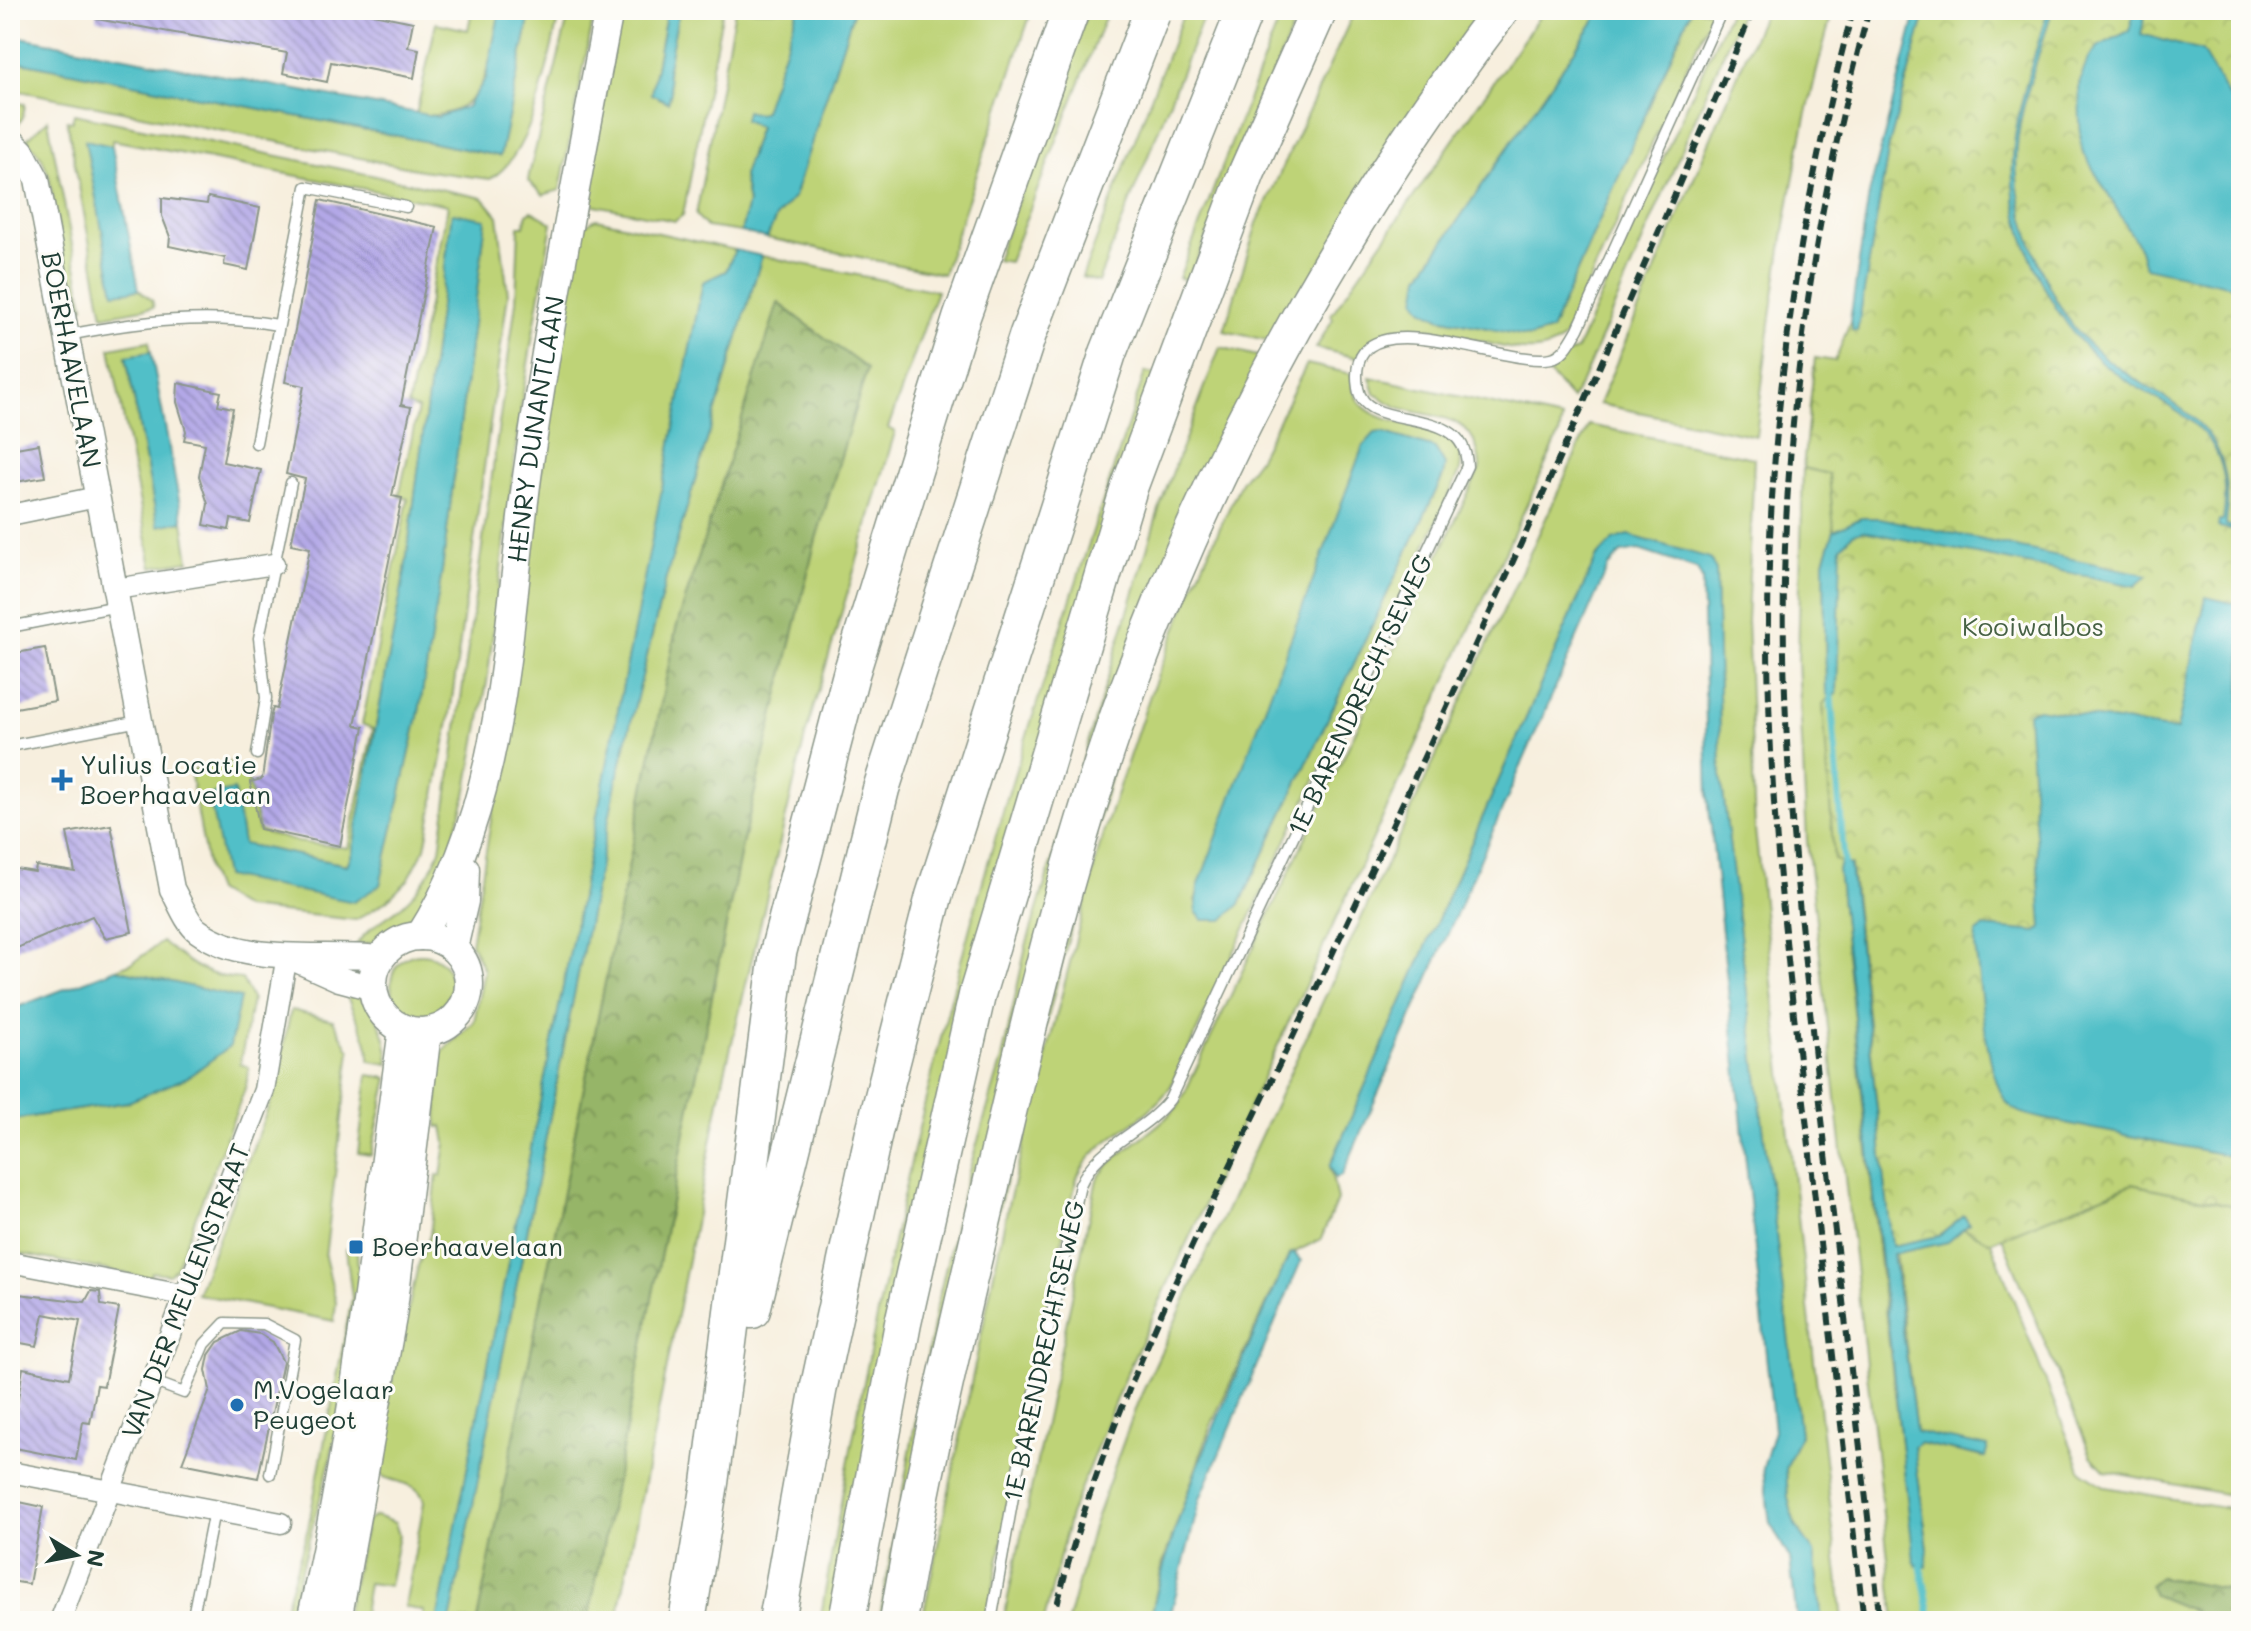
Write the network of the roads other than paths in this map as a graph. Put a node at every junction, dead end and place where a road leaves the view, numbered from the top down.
1 (609, 10) edge
2 (1071, 10) edge
3 (1153, 10) edge
4 (1245, 10) edge
5 (1319, 10) edge
6 (1501, 10) edge
7 (1722, 10) edge
8 (10, 139) edge
9 (406, 207) dead end
10 (278, 325) junction
11 (66, 335) junction
12 (256, 443) dead end
13 (291, 483) dead end
14 (97, 497) junction
15 (10, 515) edge
16 (274, 564) junction
17 (118, 597) junction
18 (10, 627) edge
19 (139, 721) junction
20 (10, 746) edge
21 (257, 754) dead end
22 (466, 848) junction
23 (420, 936) junction
24 (453, 948) junction
25 (287, 955) junction
26 (380, 958) junction
27 (373, 988) junction
28 (415, 1030) junction
29 (10, 1262) edge
30 (183, 1295) junction
31 (152, 1381) junction
32 (10, 1472) edge
33 (270, 1474) dead end
34 (710, 1483) junction
35 (108, 1491) junction
36 (214, 1511) junction
37 (281, 1523) dead end
38 (60, 1621) edge
39 (192, 1621) edge
40 (311, 1621) edge
41 (337, 1621) edge
42 (687, 1621) edge
43 (777, 1621) edge
44 (847, 1621) edge
45 (898, 1621) edge
46 (991, 1621) edge

1 - 22 main road, HENRY DUNANTLAAN
2 - 34 highway
3 - 34 highway
4 - 43 highway
5 - 44 highway
6 - 45 highway
7 - 46 lane, 1E BARENDRECHTSEWEG
8 - 11 street, BOERHAAVELAAN
9 - 10 lane
10 - 11 lane
10 - 12 lane
11 - 14 street, BOERHAAVELAAN
13 - 16 lane
14 - 15 street
14 - 17 street, BOERHAAVELAAN
16 - 17 street
16 - 21 lane
17 - 18 lane
17 - 19 street, BOERHAAVELAAN
19 - 20 lane
19 - 25 street, BOERHAAVELAAN
22 - 23 main road, HENRY DUNANTLAAN
22 - 24 main road, HENRY DUNANTLAAN
23 - 24 main road
23 - 26 main road
24 - 28 main road
25 - 26 street, BOERHAAVELAAN
25 - 27 street, BOERHAAVELAAN
25 - 30 street, VAN DER MEULENSTRAAT
26 - 27 main road
27 - 28 main road
28 - 40 main road
28 - 41 main road
29 - 30 street
30 - 31 street, VAN DER MEULENSTRAAT
31 - 33 lane
31 - 35 street, VAN DER MEULENSTRAAT
32 - 35 street
34 - 42 highway
35 - 36 street
35 - 38 street, VAN DER MEULENSTRAAT
36 - 37 street
36 - 39 lane

